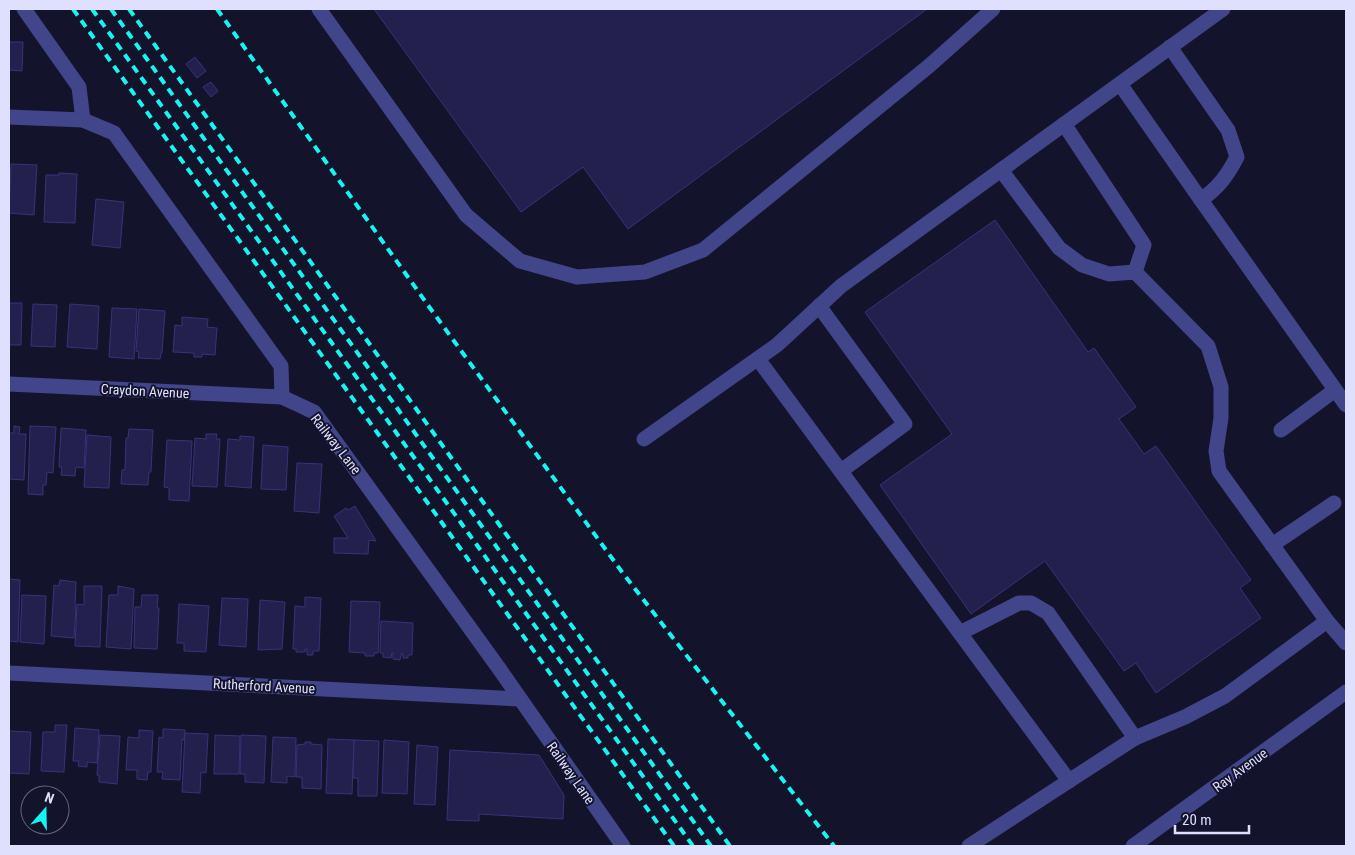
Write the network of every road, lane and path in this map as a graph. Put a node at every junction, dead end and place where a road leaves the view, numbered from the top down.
1 (24, 9) edge
2 (319, 9) edge
3 (992, 9) edge
4 (1223, 9) edge
5 (1170, 47) junction
6 (1120, 84) junction
7 (9, 117) edge
8 (83, 120) junction
9 (1064, 124) junction
10 (1001, 170) junction
11 (1201, 200) junction
12 (1135, 272) junction
13 (819, 306) junction
14 (758, 358) junction
15 (9, 384) edge
16 (1335, 390) junction
17 (282, 397) junction
18 (1346, 405) edge
19 (1281, 430) dead end
20 (644, 439) dead end
21 (841, 472) junction
22 (1334, 503) dead end
23 (1272, 545) junction
24 (1327, 621) junction
25 (960, 633) junction
26 (1346, 643) edge
27 (9, 673) edge
28 (1346, 692) edge
29 (520, 699) junction
30 (1135, 738) junction
31 (1069, 781) junction
32 (623, 846) edge
33 (969, 846) edge
34 (1133, 846) edge

1 - 8 street
2 - 3 street
4 - 5 street
5 - 6 street
5 - 11 street
6 - 9 street
6 - 11 street
7 - 8 street
8 - 17 street
9 - 10 street
9 - 12 street
10 - 12 street
10 - 13 street
11 - 16 street
12 - 23 street
13 - 14 street
13 - 21 street
14 - 20 street
14 - 21 street
15 - 17 street, Craydon Avenue
16 - 18 street
16 - 19 street
17 - 29 street, Railway Lane
21 - 25 street
22 - 23 street
23 - 24 street
24 - 26 street
24 - 30 street
25 - 30 street
25 - 31 street
27 - 29 street, Rutherford Avenue
28 - 34 street, Ray Avenue
29 - 32 street, Railway Lane
30 - 31 street
31 - 33 street

